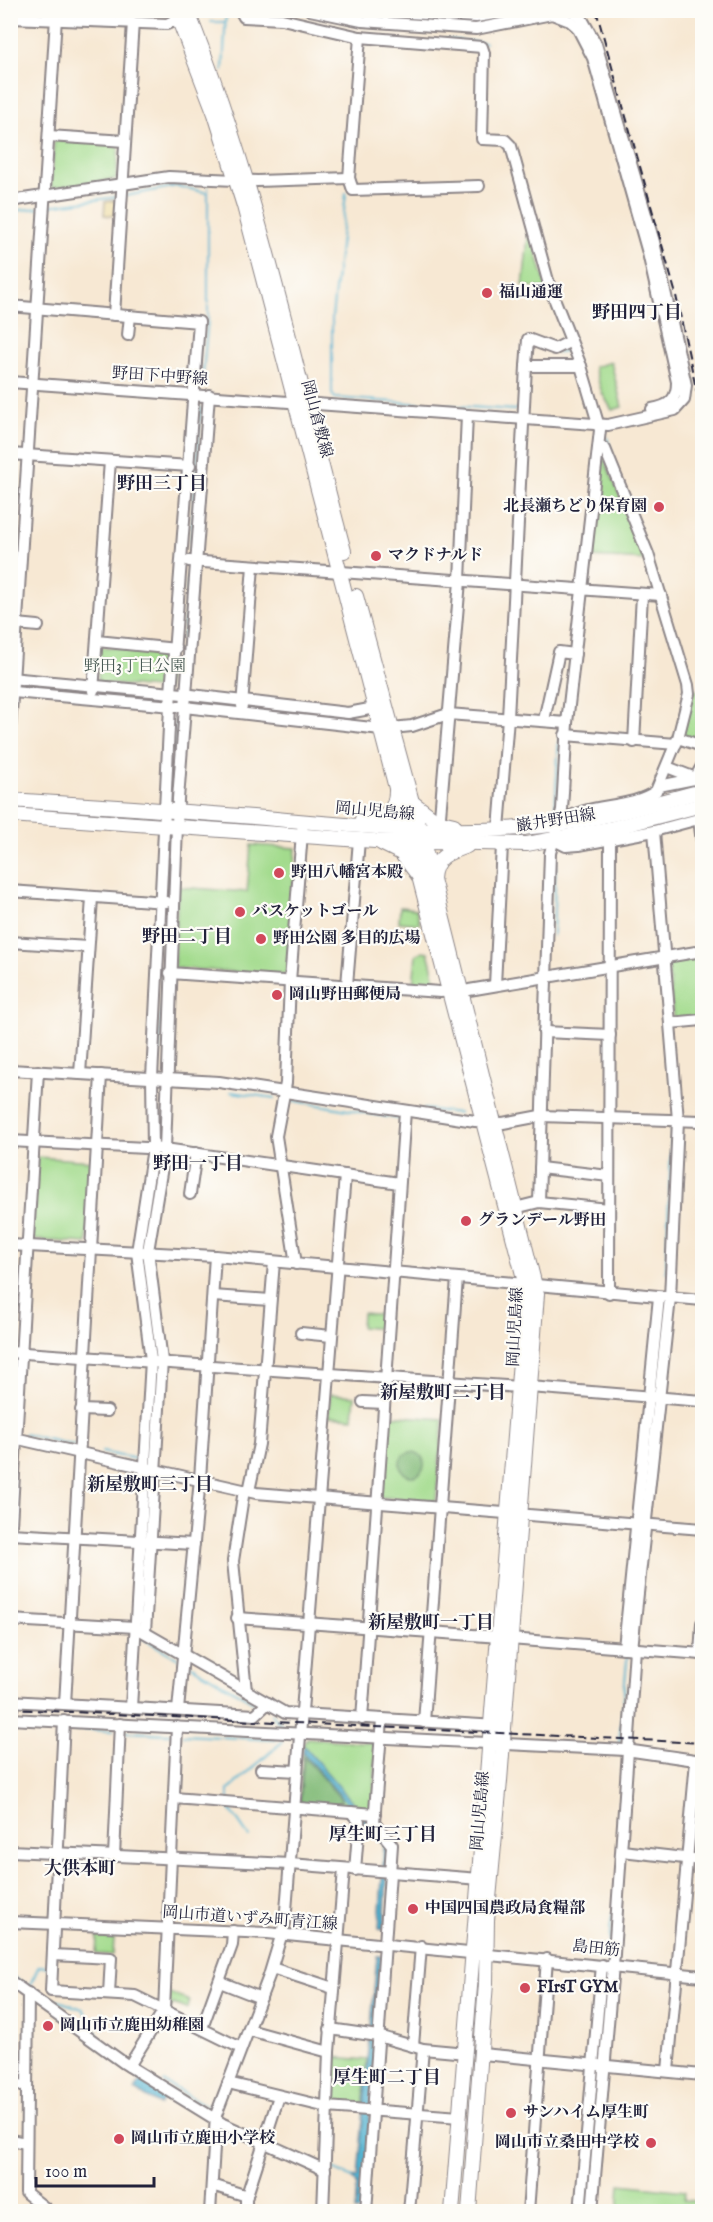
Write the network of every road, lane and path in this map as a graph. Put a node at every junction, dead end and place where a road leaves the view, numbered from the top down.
1 (240, 10) edge
2 (309, 10) edge
3 (361, 10) edge
4 (518, 10) edge
5 (572, 10) edge
6 (184, 12) edge
7 (64, 15) edge
8 (10, 18) edge
9 (133, 22) junction
10 (360, 36) junction
11 (49, 136) junction
12 (125, 141) junction
13 (349, 177) junction
14 (242, 180) junction
15 (479, 186) dead end
16 (122, 193) junction
17 (10, 201) edge
18 (46, 204) junction
19 (10, 306) edge
20 (34, 308) junction
21 (114, 315) junction
22 (130, 316) junction
23 (128, 335) dead end
24 (571, 341) junction
25 (526, 366) junction
26 (582, 366) junction
27 (10, 382) edge
28 (33, 383) junction
29 (195, 394) junction
30 (209, 395) junction
31 (300, 402) junction
32 (466, 415) junction
33 (524, 419) junction
34 (599, 423) junction
35 (599, 446) junction
36 (10, 454) edge
37 (25, 455) junction
38 (110, 461) junction
39 (190, 466) junction
40 (189, 561) junction
41 (253, 566) junction
42 (345, 573) junction
43 (460, 580) junction
44 (515, 585) junction
45 (582, 590) junction
46 (642, 595) junction
47 (661, 595) junction
48 (18, 624) junction
49 (38, 626) dead end
50 (97, 641) junction
51 (176, 649) junction
52 (575, 654) junction
53 (13, 683) edge
54 (93, 691) junction
55 (178, 700) junction
56 (242, 707) junction
57 (375, 708) junction
58 (448, 714) junction
59 (508, 718) junction
60 (544, 720) junction
61 (11, 723) edge
62 (567, 723) junction
63 (10, 728) edge
64 (386, 729) junction
65 (566, 735) junction
66 (677, 741) junction
67 (634, 742) junction
68 (702, 746) edge
69 (702, 766) edge
70 (667, 767) junction
71 (701, 782) edge
72 (396, 785) junction
73 (659, 786) junction
74 (10, 800) edge
75 (412, 801) junction
76 (702, 805) edge
77 (171, 811) junction
78 (10, 815) edge
79 (440, 816) dead end
80 (701, 819) edge
81 (303, 821) junction
82 (558, 824) junction
83 (171, 826) junction
84 (499, 829) junction
85 (475, 830) junction
86 (654, 831) junction
87 (302, 836) junction
88 (416, 836) junction
89 (359, 840) junction
90 (554, 840) junction
91 (610, 840) junction
92 (375, 842) junction
93 (702, 842) edge
94 (475, 844) junction
95 (502, 845) junction
96 (427, 879) junction
97 (10, 891) edge
98 (92, 898) junction
99 (167, 903) junction
100 (10, 942) edge
101 (88, 947) junction
102 (702, 951) edge
103 (665, 958) junction
104 (610, 967) junction
105 (170, 973) junction
106 (549, 977) junction
107 (290, 981) junction
108 (347, 985) junction
109 (495, 985) junction
110 (456, 991) junction
111 (702, 1020) edge
112 (670, 1023) junction
113 (547, 1032) junction
114 (610, 1035) junction
115 (10, 1070) edge
116 (38, 1071) junction
117 (80, 1074) junction
118 (101, 1075) junction
119 (158, 1078) junction
120 (284, 1090) junction
121 (609, 1115) junction
122 (540, 1116) junction
123 (404, 1117) junction
124 (674, 1120) junction
125 (702, 1121) edge
126 (490, 1122) junction
127 (10, 1141) edge
128 (33, 1142) junction
129 (96, 1145) junction
130 (158, 1149) junction
131 (196, 1153) junction
132 (279, 1165) junction
133 (540, 1168) junction
134 (345, 1175) junction
135 (609, 1176) junction
136 (399, 1184) junction
137 (190, 1194) dead end
138 (538, 1202) junction
139 (515, 1208) junction
140 (609, 1209) junction
141 (10, 1245) edge
142 (28, 1246) junction
143 (91, 1249) junction
144 (143, 1252) junction
145 (215, 1256) junction
146 (273, 1262) junction
147 (296, 1264) junction
148 (336, 1267) junction
149 (393, 1271) junction
150 (457, 1278) junction
151 (531, 1287) junction
152 (609, 1293) junction
153 (213, 1296) junction
154 (665, 1298) junction
155 (270, 1300) junction
156 (702, 1300) edge
157 (301, 1333) dead end
158 (331, 1336) junction
159 (16, 1352) edge
160 (84, 1357) junction
161 (156, 1360) junction
162 (208, 1366) junction
163 (265, 1368) junction
164 (328, 1372) junction
165 (386, 1376) junction
166 (448, 1381) junction
167 (524, 1387) junction
168 (654, 1398) junction
169 (702, 1401) edge
170 (363, 1402) dead end
171 (382, 1403) junction
172 (81, 1410) junction
173 (106, 1412) dead end
174 (13, 1438) edge
175 (79, 1452) junction
176 (150, 1468) junction
177 (200, 1479) junction
178 (246, 1490) junction
179 (318, 1498) junction
180 (376, 1503) junction
181 (440, 1508) junction
182 (514, 1513) junction
183 (640, 1523) junction
184 (702, 1528) edge
185 (11, 1534) edge
186 (74, 1537) junction
187 (146, 1541) junction
188 (10, 1542) edge
189 (194, 1544) junction
190 (237, 1618) junction
191 (10, 1620) edge
192 (69, 1623) junction
193 (702, 1623) edge
194 (309, 1624) junction
195 (367, 1628) junction
196 (140, 1630) junction
197 (430, 1632) junction
198 (505, 1638) junction
199 (630, 1648) junction
200 (701, 1654) edge
201 (183, 1659) junction
202 (246, 1690) junction
203 (10, 1701) edge
204 (268, 1703) junction
205 (65, 1704) junction
206 (131, 1708) junction
207 (178, 1710) junction
208 (302, 1715) junction
209 (10, 1719) edge
210 (362, 1719) junction
211 (382, 1720) junction
212 (64, 1721) junction
213 (424, 1722) junction
214 (120, 1724) junction
215 (498, 1726) junction
216 (177, 1727) junction
217 (300, 1733) junction
218 (381, 1736) junction
219 (497, 1743) junction
220 (626, 1750) junction
221 (699, 1761) edge
222 (261, 1768) dead end
223 (297, 1772) junction
224 (174, 1798) junction
225 (294, 1807) junction
226 (361, 1813) junction
227 (10, 1851) edge
228 (622, 1851) junction
229 (57, 1853) junction
230 (114, 1856) junction
231 (171, 1858) junction
232 (687, 1859) junction
233 (702, 1860) edge
234 (290, 1864) junction
235 (344, 1869) junction
236 (355, 1870) junction
237 (387, 1872) junction
238 (480, 1879) junction
239 (10, 1922) edge
240 (54, 1923) junction
241 (167, 1929) junction
242 (233, 1931) junction
243 (282, 1934) junction
244 (338, 1939) junction
245 (385, 1943) junction
246 (421, 1946) junction
247 (480, 1952) junction
248 (53, 1955) junction
249 (547, 1959) junction
250 (607, 1966) junction
251 (272, 1968) junction
252 (676, 1973) junction
253 (702, 1976) edge
254 (10, 1981) edge
255 (220, 1982) junction
256 (333, 1988) junction
257 (28, 1993) junction
258 (109, 1994) junction
259 (261, 1998) junction
260 (164, 2010) junction
261 (202, 2028) junction
262 (330, 2029) junction
263 (249, 2030) junction
264 (374, 2036) junction
265 (418, 2047) junction
266 (241, 2048) junction
267 (329, 2052) junction
268 (466, 2053) junction
269 (482, 2054) junction
270 (539, 2059) junction
271 (131, 2064) junction
272 (598, 2064) junction
273 (668, 2071) junction
274 (702, 2075) edge
275 (10, 2082) edge
276 (228, 2083) junction
277 (26, 2087) junction
278 (279, 2096) junction
279 (327, 2107) junction
280 (368, 2110) junction
281 (217, 2114) junction
282 (417, 2114) junction
283 (460, 2117) junction
284 (10, 2140) edge
285 (264, 2140) junction
286 (26, 2143) junction
287 (325, 2167) junction
288 (212, 2185) junction
289 (247, 2196) junction
290 (50, 2211) edge
291 (210, 2211) edge
292 (246, 2211) edge
293 (324, 2211) edge
294 (366, 2211) edge
295 (409, 2211) edge
296 (453, 2211) edge
297 (469, 2211) edge
298 (528, 2211) edge
299 (580, 2211) edge
300 (592, 2211) edge

1 - 10 street
2 - 34 street
3 - 4 street
5 - 34 street
6 - 9 street
6 - 14 main road, 岡山倉敷線
7 - 8 street
7 - 9 street
7 - 11 street
9 - 12 street
10 - 13 street
10 - 24 street
11 - 12 street
11 - 18 street
12 - 16 street
13 - 14 street
13 - 15 street
14 - 16 street
14 - 31 main road, 岡山倉敷線
16 - 18 street
16 - 21 street
17 - 18 street
18 - 20 street
19 - 20 street
20 - 21 street
20 - 28 street
21 - 22 street
22 - 23 street
22 - 29 street
24 - 25 street
24 - 26 street
25 - 26 street
25 - 33 street
26 - 34 street
27 - 28 street, 野田下中野線
28 - 29 street, 野田下中野線
28 - 37 street
29 - 30 street, 野田下中野線
29 - 39 street
30 - 31 street, 野田下中野線
30 - 40 street
31 - 32 street, 野田下中野線
31 - 42 main road, 岡山倉敷線
32 - 33 street, 野田下中野線
32 - 43 street
33 - 34 street, 野田下中野線
33 - 44 street
34 - 35 street
35 - 45 street
35 - 47 street
36 - 37 street
37 - 38 street
37 - 48 street
38 - 39 street
38 - 50 street
39 - 40 street
40 - 41 street
40 - 51 street
40 - 55 street
41 - 42 street
41 - 56 street
42 - 43 street
42 - 57 main road, 岡山倉敷線
42 - 64 main road, 岡山倉敷線
43 - 44 street
43 - 58 street
44 - 45 street
44 - 59 street
45 - 46 street
45 - 52 street
46 - 47 street
46 - 67 street
47 - 66 street
48 - 49 street
48 - 53 street
50 - 51 street
50 - 54 street
51 - 55 street
52 - 60 street
52 - 62 street
53 - 54 street
53 - 61 street
54 - 55 street
55 - 56 street
55 - 77 street
56 - 57 street
56 - 64 street
57 - 64 main road, 岡山倉敷線
58 - 59 street
58 - 64 street
58 - 79 street
59 - 60 street
59 - 84 street
60 - 62 street
61 - 63 street
62 - 65 street
64 - 72 main road, 岡山倉敷線
64 - 75 main road, 岡山倉敷線
65 - 67 street
65 - 82 street
66 - 67 street
66 - 68 street
66 - 70 street
69 - 71 street
70 - 71 street
70 - 73 street
71 - 73 street
71 - 82 main road, 巌井野田線
72 - 81 main road
72 - 88 main road, 岡山倉敷線
73 - 82 street
74 - 77 main road, 岡山児島線
75 - 85 main road
75 - 88 main road, 岡山倉敷線
76 - 90 main road, 巌井野田線
77 - 81 main road, 岡山児島線
77 - 83 street
78 - 83 main road, 岡山児島線
80 - 86 street
80 - 93 street
81 - 87 street
81 - 88 main road, 岡山児島線
82 - 84 main road, 巌井野田線
82 - 90 street
83 - 87 main road, 岡山児島線
83 - 99 street
84 - 85 main road, 巌井野田線
85 - 88 main road, 巌井野田線
86 - 91 street
86 - 103 street
87 - 89 main road, 岡山児島線
87 - 107 street
88 - 92 main road, 岡山児島線
88 - 94 main road, 巌井野田線
88 - 96 main road, 岡山児島線
89 - 92 main road, 岡山児島線
89 - 108 street
90 - 91 street
90 - 95 main road, 巌井野田線
90 - 106 street
91 - 104 street
92 - 96 main road
94 - 95 main road, 巌井野田線
94 - 96 main road
95 - 109 street
96 - 110 main road, 岡山児島線
97 - 98 street
98 - 99 street
98 - 101 street
99 - 105 street
99 - 119 street
100 - 101 street
101 - 117 street
102 - 103 street
103 - 104 street
103 - 112 street
104 - 106 street
104 - 114 street
105 - 107 street
105 - 119 street
106 - 109 street
106 - 113 street
107 - 108 street
107 - 120 street
108 - 110 street
109 - 110 street
110 - 126 main road, 岡山児島線
111 - 112 street
112 - 124 street
113 - 114 street
113 - 122 street
114 - 121 street
115 - 116 street
116 - 117 street
116 - 128 street
117 - 118 street
118 - 119 street
118 - 129 street
119 - 120 street
119 - 130 street
120 - 123 street
120 - 132 street
121 - 122 street
121 - 124 street
121 - 135 street
122 - 126 street
122 - 133 street
123 - 126 street
123 - 136 street
124 - 125 street
124 - 154 street
126 - 139 main road, 岡山児島線
126 - 151 main road, 岡山児島線
127 - 128 street
128 - 129 street
128 - 142 street
129 - 130 street
129 - 143 street
130 - 131 street
130 - 144 street
131 - 132 street
131 - 137 street
132 - 134 street
132 - 147 street
133 - 135 street
133 - 138 street
134 - 136 street
134 - 148 street
135 - 140 street
136 - 149 street
138 - 139 street
138 - 140 street
139 - 151 main road, 岡山児島線
140 - 152 street
141 - 142 street
142 - 143 street
142 - 159 street
143 - 144 street
143 - 160 street
144 - 145 street
144 - 161 street
145 - 146 street
145 - 153 street
146 - 147 street
146 - 155 street
147 - 148 street
148 - 149 street
148 - 158 street
149 - 150 street
149 - 165 street
150 - 151 street
150 - 166 street
151 - 152 street
151 - 167 main road, 岡山児島線
152 - 154 street
153 - 155 street
153 - 162 street
154 - 156 street
154 - 168 street
155 - 163 street
157 - 158 street
158 - 164 street
159 - 160 street
159 - 174 street
160 - 161 street
160 - 172 street
161 - 162 street
161 - 176 street
162 - 163 street
162 - 177 street
163 - 164 street
163 - 178 street
164 - 165 street
164 - 179 street
165 - 166 street
165 - 171 street
166 - 167 street
166 - 181 street
167 - 168 street
167 - 182 main road, 岡山児島線
168 - 169 street
168 - 183 street
170 - 171 street
171 - 180 street
172 - 173 street
172 - 175 street
174 - 175 street
174 - 185 street
175 - 176 street
175 - 186 street
176 - 177 street
176 - 187 street
177 - 178 street
177 - 189 street
178 - 179 street
178 - 190 street
179 - 180 street
179 - 194 street
180 - 181 street
180 - 195 street
181 - 182 street
181 - 197 street
182 - 183 street
182 - 198 main road, 岡山児島線
183 - 184 street
183 - 199 street
185 - 186 street
185 - 188 street
186 - 187 street
186 - 192 street
187 - 189 street
187 - 196 street
189 - 201 street
190 - 194 street
190 - 202 street
191 - 192 street
192 - 196 street
192 - 205 street
193 - 200 street
194 - 195 street
194 - 208 street
195 - 197 street
195 - 210 street
196 - 201 street
196 - 206 street
197 - 198 street
197 - 213 street
198 - 199 street
198 - 215 main road, 岡山児島線
199 - 200 street
199 - 220 street
201 - 202 street
201 - 207 street
202 - 204 street
203 - 205 street
204 - 207 street
204 - 208 street
205 - 206 street
206 - 207 street
208 - 210 street
208 - 217 street
209 - 212 street
210 - 211 street
211 - 213 street
211 - 218 street
212 - 214 street
212 - 229 street
213 - 215 street
214 - 216 street
214 - 230 street
215 - 219 main road, 岡山児島線
216 - 217 street
216 - 224 street
217 - 218 street
217 - 223 street
218 - 219 street
218 - 226 street
219 - 220 street
219 - 238 main road, 岡山児島線
219 - 247 main road, 岡山児島線
220 - 221 street
220 - 228 street
221 - 232 street
222 - 223 street
223 - 225 street
224 - 225 street
224 - 231 street
225 - 226 street
225 - 234 street
226 - 236 street
226 - 237 street
227 - 229 street
228 - 232 street
228 - 250 street
229 - 230 street
229 - 240 street
230 - 231 street
231 - 234 street
231 - 241 street
232 - 233 street
232 - 252 street
234 - 235 street
234 - 243 street
235 - 236 street
235 - 244 street
236 - 237 street
237 - 238 street
237 - 245 street
238 - 247 main road, 岡山児島線
239 - 240 street, 岡山市道いずみ町青江線
240 - 241 street, 岡山市道いずみ町青江線
240 - 248 street
241 - 242 street, 岡山市道いずみ町青江線
241 - 260 street
242 - 243 street, 岡山市道いずみ町青江線
242 - 255 street
243 - 244 street, 岡山市道いずみ町青江線
243 - 251 street
244 - 245 street, 岡山市道いずみ町青江線
244 - 256 street
245 - 246 street, 岡山市道いずみ町青江線
245 - 264 street
246 - 247 street, 岡山市道いずみ町青江線
246 - 265 street
247 - 249 street, 島田筋
247 - 268 main road, 岡山児島線
247 - 269 main road, 岡山児島線
248 - 258 street
248 - 258 street
249 - 250 street, 島田筋
249 - 270 street
250 - 252 street, 島田筋
250 - 272 street
251 - 256 street
251 - 259 street
252 - 253 street, 島田筋
252 - 273 street
254 - 257 street
255 - 259 street
255 - 261 street
256 - 262 street
257 - 271 street
257 - 277 street
258 - 260 street
259 - 263 street
260 - 261 street
260 - 271 street
261 - 266 street
262 - 264 street
262 - 267 street
263 - 266 street
263 - 267 street
264 - 265 street
264 - 280 street
265 - 268 street
265 - 282 street
266 - 276 street
267 - 279 street
268 - 283 main road, 岡山児島線
269 - 270 street
269 - 297 main road, 岡山児島線
270 - 272 street
270 - 298 street
271 - 281 street
272 - 273 street
272 - 299 street
272 - 300 street
273 - 274 street
275 - 277 street
276 - 278 street
276 - 281 street
277 - 286 street
278 - 279 street
278 - 285 street
279 - 280 street
279 - 287 street
280 - 282 street
280 - 294 street
281 - 285 street
281 - 288 street
282 - 283 street
282 - 295 street
283 - 296 main road, 岡山児島線
284 - 286 street
285 - 287 street
285 - 289 street
286 - 290 street
287 - 293 street
288 - 289 street
288 - 291 street
289 - 292 street

